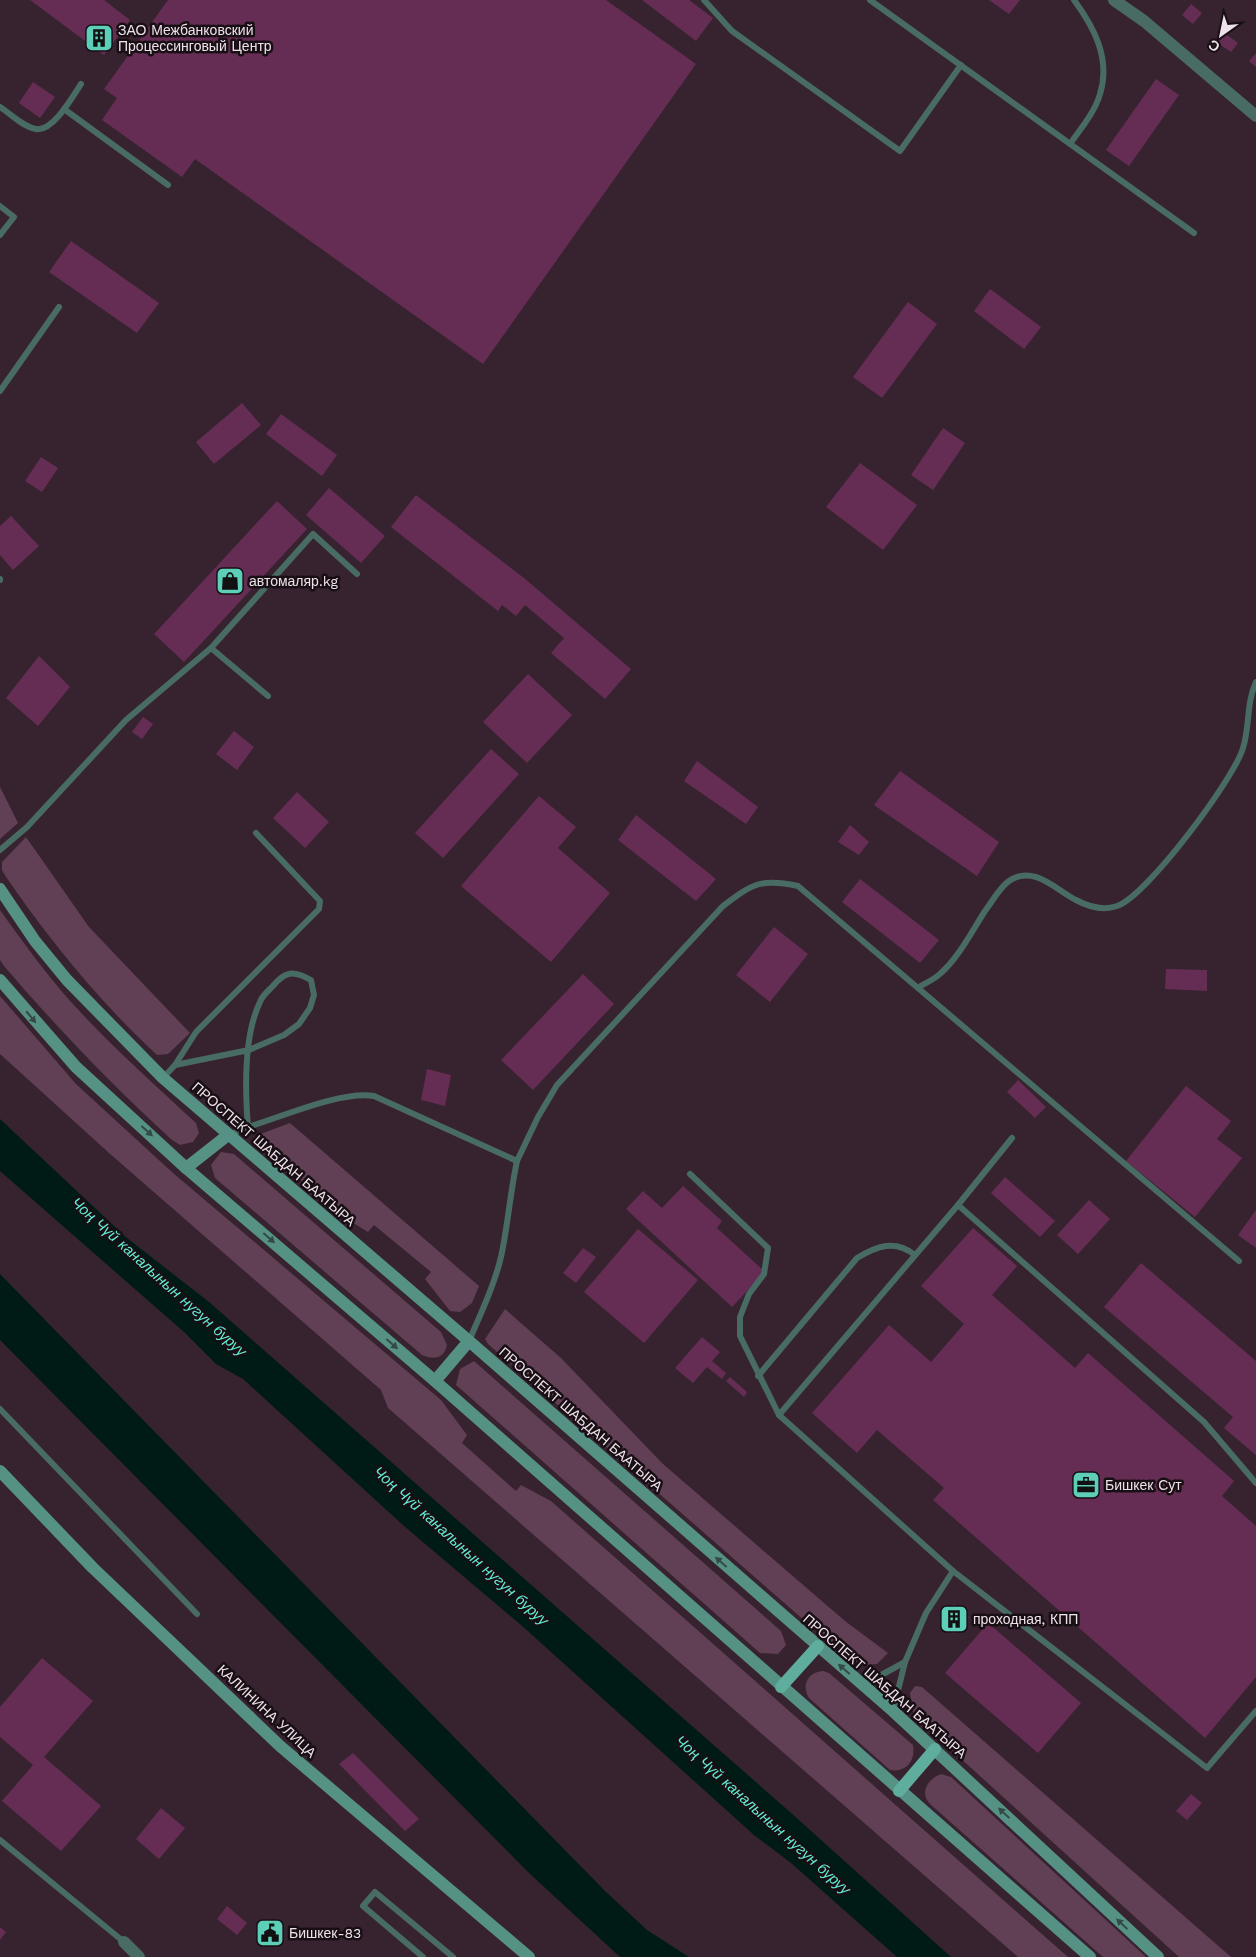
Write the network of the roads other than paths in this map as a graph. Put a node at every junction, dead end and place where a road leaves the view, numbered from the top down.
1 (704, 0) edge
2 (870, 0) edge
3 (1074, 0) edge
4 (1114, 0) edge
5 (961, 66) junction
6 (81, 84) dead end
7 (0, 107) edge
8 (64, 110) junction
9 (1256, 116) edge
10 (1070, 144) junction
11 (168, 185) dead end
12 (0, 206) edge
13 (1194, 233) dead end
14 (0, 235) edge
15 (59, 307) dead end
16 (0, 391) edge
17 (357, 574) dead end
18 (211, 648) junction
19 (1256, 682) edge
20 (268, 696) dead end
21 (256, 833) dead end
22 (0, 850) edge
23 (0, 889) edge
24 (0, 980) edge
25 (919, 987) junction
26 (249, 1050) junction
27 (175, 1065) junction
28 (163, 1078) junction
29 (248, 1127) junction
30 (228, 1135) junction
31 (1012, 1138) dead end
32 (517, 1161) junction
33 (186, 1168) junction
34 (690, 1174) dead end
35 (958, 1205) junction
36 (916, 1255) junction
37 (1239, 1261) dead end
38 (469, 1341) junction
39 (758, 1376) junction
40 (435, 1381) junction
41 (0, 1409) edge
42 (779, 1416) junction
43 (0, 1471) edge
44 (1256, 1483) edge
45 (953, 1571) junction
46 (197, 1614) dead end
47 (818, 1646) junction
48 (905, 1662) junction
49 (863, 1685) junction
50 (781, 1687) junction
51 (893, 1711) junction
52 (1256, 1711) edge
53 (935, 1749) junction
54 (899, 1791) junction
55 (0, 1840) edge
56 (0, 1848) edge
57 (10, 1849) junction
58 (124, 1942) joint
59 (139, 1957) edge
60 (423, 1957) edge
61 (453, 1957) edge
62 (529, 1957) edge
63 (1090, 1957) edge
64 (1158, 1957) edge

1 - 5 lane
2 - 5 lane
3 - 10 lane
4 - 9 street
5 - 10 lane
6 - 8 lane
7 - 8 lane
8 - 11 lane
10 - 13 lane
12 - 14 lane
15 - 16 lane
17 - 18 lane
18 - 20 lane
18 - 22 lane
19 - 25 lane
21 - 27 lane
23 - 28 main road, ПРОСПЕКТ ШАБДАН БААТЫРА
24 -> 33 main road
25 - 32 lane
25 - 37 lane
26 - 26 lane
26 - 27 lane
26 - 29 lane
27 - 28 lane
28 - 30 main road, ПРОСПЕКТ ШАБДАН БААТЫРА
29 - 30 lane
29 - 32 lane
30 - 33 main road
30 - 38 main road, ПРОСПЕКТ ШАБДАН БААТЫРА
31 - 35 lane
32 - 38 lane
33 -> 40 main road
34 - 39 lane
35 - 36 lane
35 - 44 lane
36 - 39 lane
36 - 42 lane
38 - 40 main road
47 -> 38 main road, ПРОСПЕКТ ШАБДАН БААТЫРА
39 - 42 lane
40 - 50 main road
41 - 46 lane
42 - 45 lane
43 - 62 main road, КАЛИНИНА УЛИЦА
45 - 48 lane
45 - 52 lane
49 -> 47 main road, ПРОСПЕКТ ШАБДАН БААТЫРА
47 - 50 main road
48 - 49 lane
48 - 51 lane
49 - 51 main road, ПРОСПЕКТ ШАБДАН БААТЫРА
50 - 54 main road
51 - 53 main road, ПРОСПЕКТ ШАБДАН БААТЫРА
53 - 54 main road
64 -> 53 main road, ПРОСПЕКТ ШАБДАН БААТЫРА
54 - 63 main road
55 - 57 lane
56 - 57 lane
57 - 58 lane
58 - 59 street
60 - 61 lane

